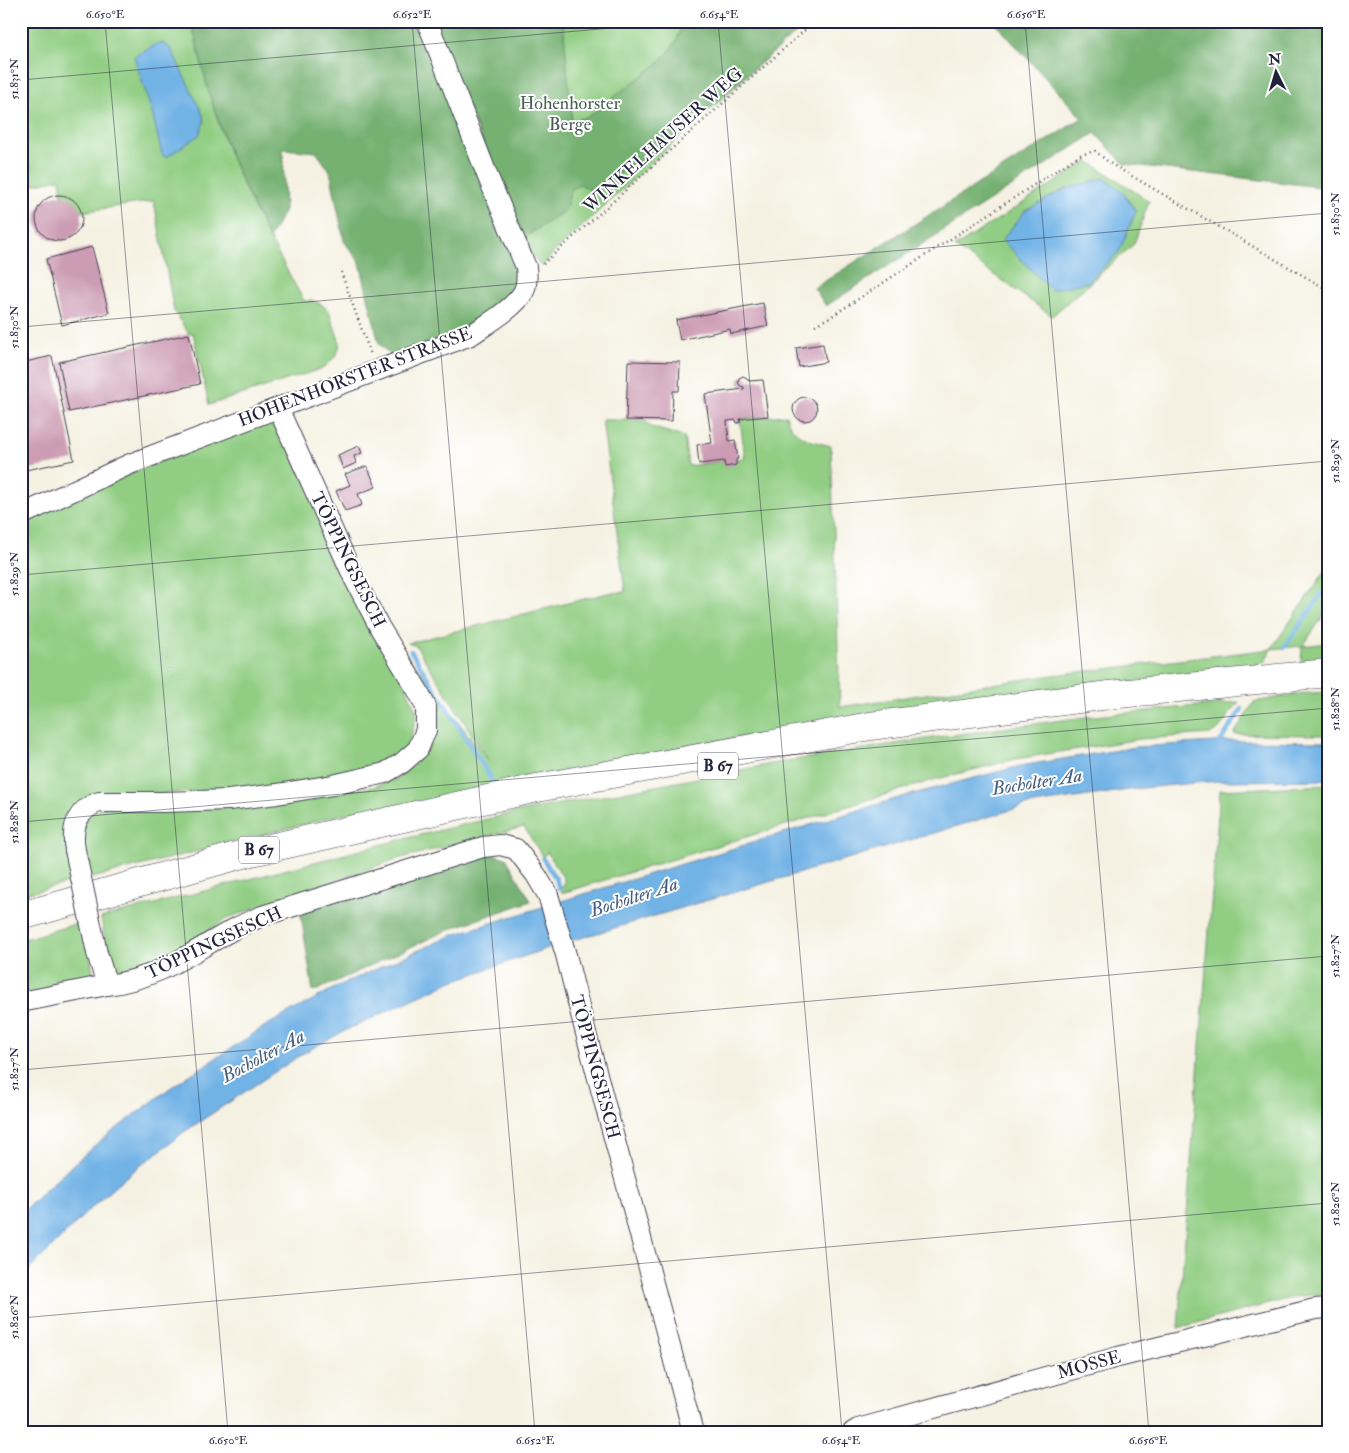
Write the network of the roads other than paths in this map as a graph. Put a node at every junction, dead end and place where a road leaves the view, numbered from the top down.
1 (427, 21) edge
2 (278, 408) junction
3 (21, 515) edge
4 (1328, 673) edge
5 (1328, 684) edge
6 (118, 900) junction
7 (68, 903) junction
8 (21, 909) edge
9 (21, 916) edge
10 (21, 927) edge
11 (21, 934) edge
12 (106, 984) junction
13 (21, 1002) edge
14 (1328, 1308) edge
15 (693, 1432) edge
16 (853, 1432) edge

1 - 2 street, HOHENHORSTER STRASSE
2 - 3 street, HOHENHORSTER STRASSE
2 - 12 street, TÖPPINGSESCH, bridge
4 - 7 highway, B 67
5 - 6 highway, B 67
6 - 10 highway, B 67
6 - 11 highway, B 67
7 - 8 highway, B 67
7 - 9 highway, B 67
12 - 13 street
12 - 15 street, TÖPPINGSESCH
14 - 16 street, MOSSE

